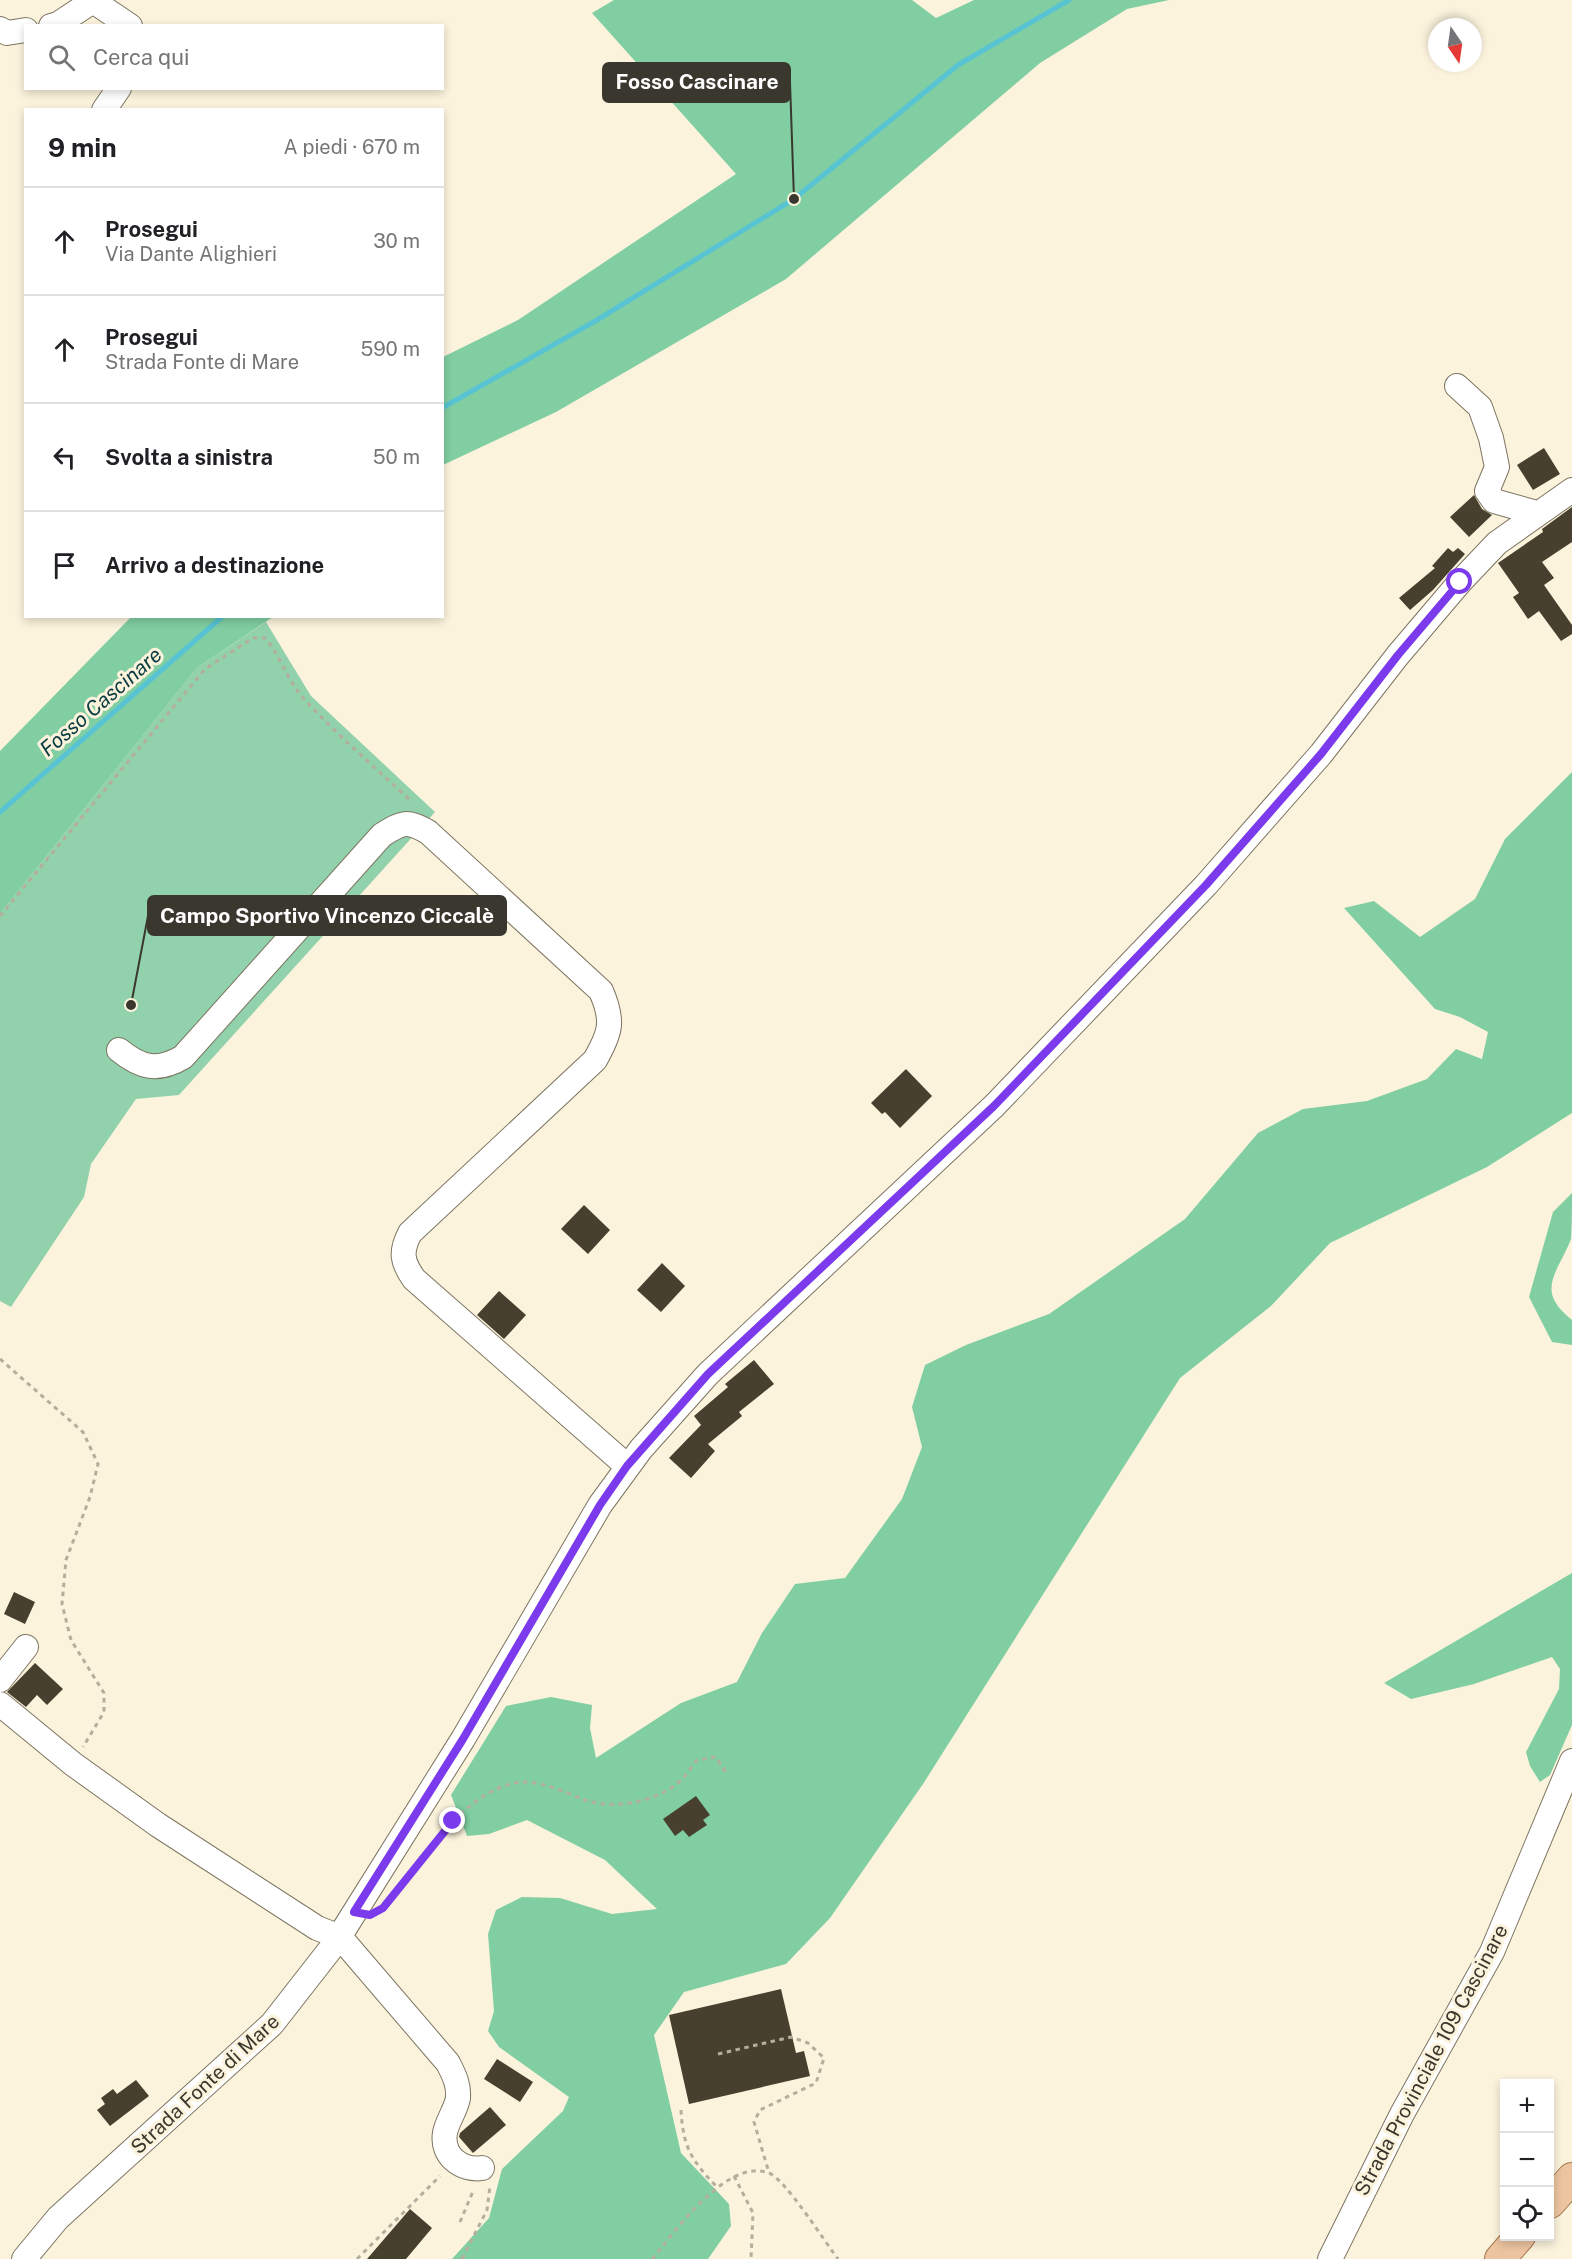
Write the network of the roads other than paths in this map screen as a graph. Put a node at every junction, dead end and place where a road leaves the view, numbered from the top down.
1 (58, 24) edge
2 (126, 24) edge
3 (0, 29) edge
4 (24, 30) edge
5 (117, 90) edge
6 (105, 108) edge
7 (1456, 386) dead end
8 (1572, 490) edge
9 (1537, 513) junction
10 (118, 1050) dead end
11 (627, 1466) junction
12 (26, 1647) dead end
13 (0, 1680) edge
14 (0, 1704) edge
15 (1572, 1761) edge
16 (340, 1937) junction
17 (482, 2168) road end
18 (1572, 2178) edge
19 (1554, 2198) edge
20 (1516, 2241) edge
21 (24, 2259) edge
22 (1330, 2259) edge
23 (1500, 2259) edge

1 - 2 street
3 - 4 street
5 - 6 street
7 - 9 street
8 - 9 street, Strada Fonte di Mare
9 - 11 street, Strada Fonte di Mare
10 - 11 street
11 - 16 street, Strada Fonte di Mare
12 - 13 street
14 - 16 street
15 - 22 street, Strada Provinciale 109 Cascinare
16 - 17 street
16 - 21 street, Strada Fonte di Mare
18 - 19 main road
20 - 23 main road

